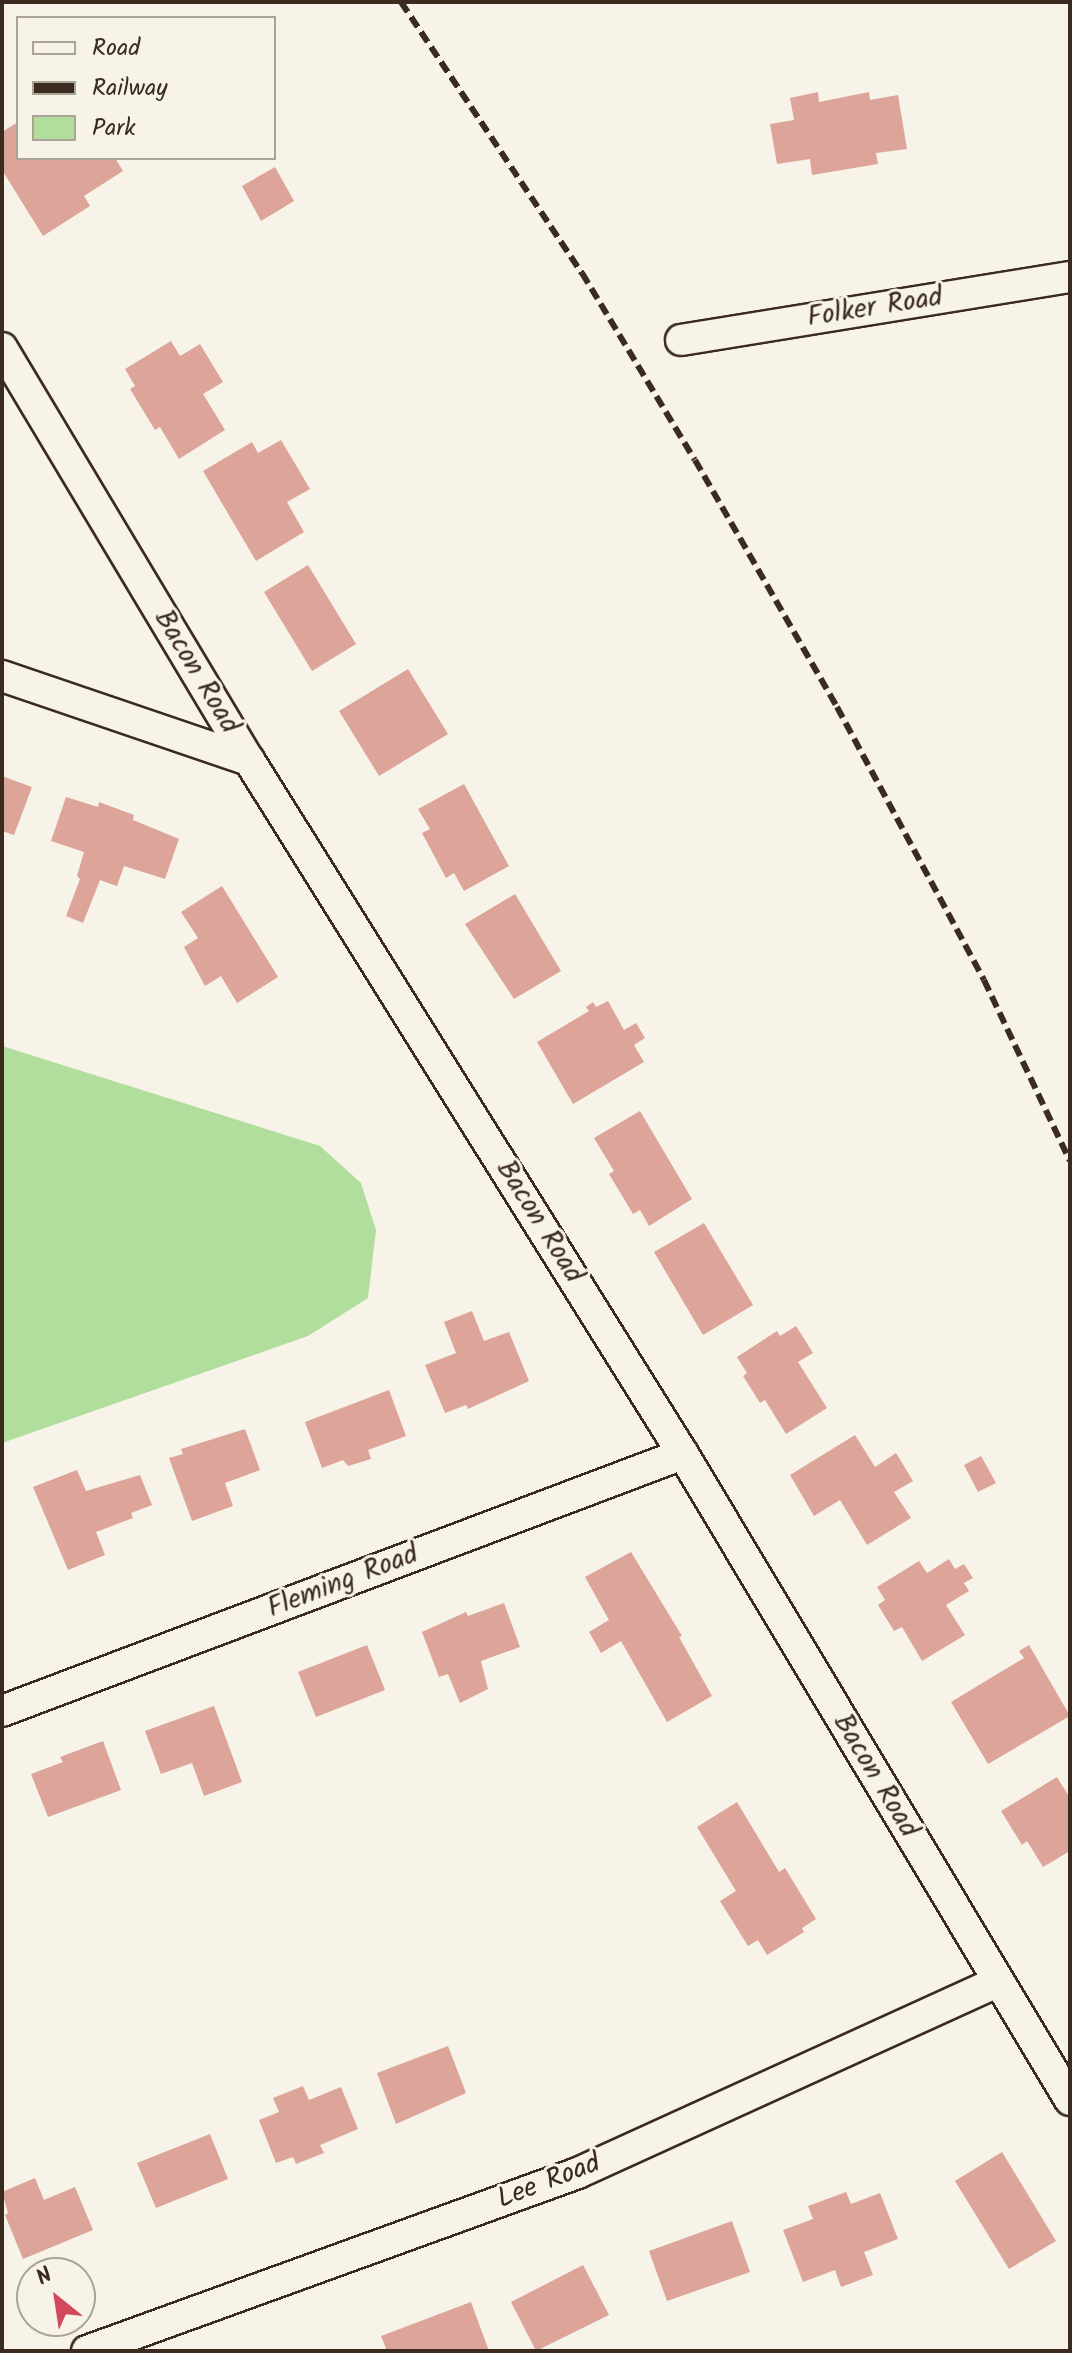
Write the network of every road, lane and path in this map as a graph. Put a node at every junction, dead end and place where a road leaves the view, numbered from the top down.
1 (1070, 277) edge
2 (681, 340) dead end
3 (2, 348) edge
4 (2, 676) edge
5 (249, 760) junction
6 (683, 1454) junction
7 (2, 1711) edge
8 (998, 1982) junction
9 (1070, 2100) edge
10 (87, 2351) edge

1 - 2 street, Folker Road
3 - 5 street, Bacon Road
4 - 5 street
5 - 6 street, Bacon Road
6 - 7 street, Fleming Road
6 - 8 street, Bacon Road
8 - 9 street, Bacon Road
8 - 10 street, Lee Road

